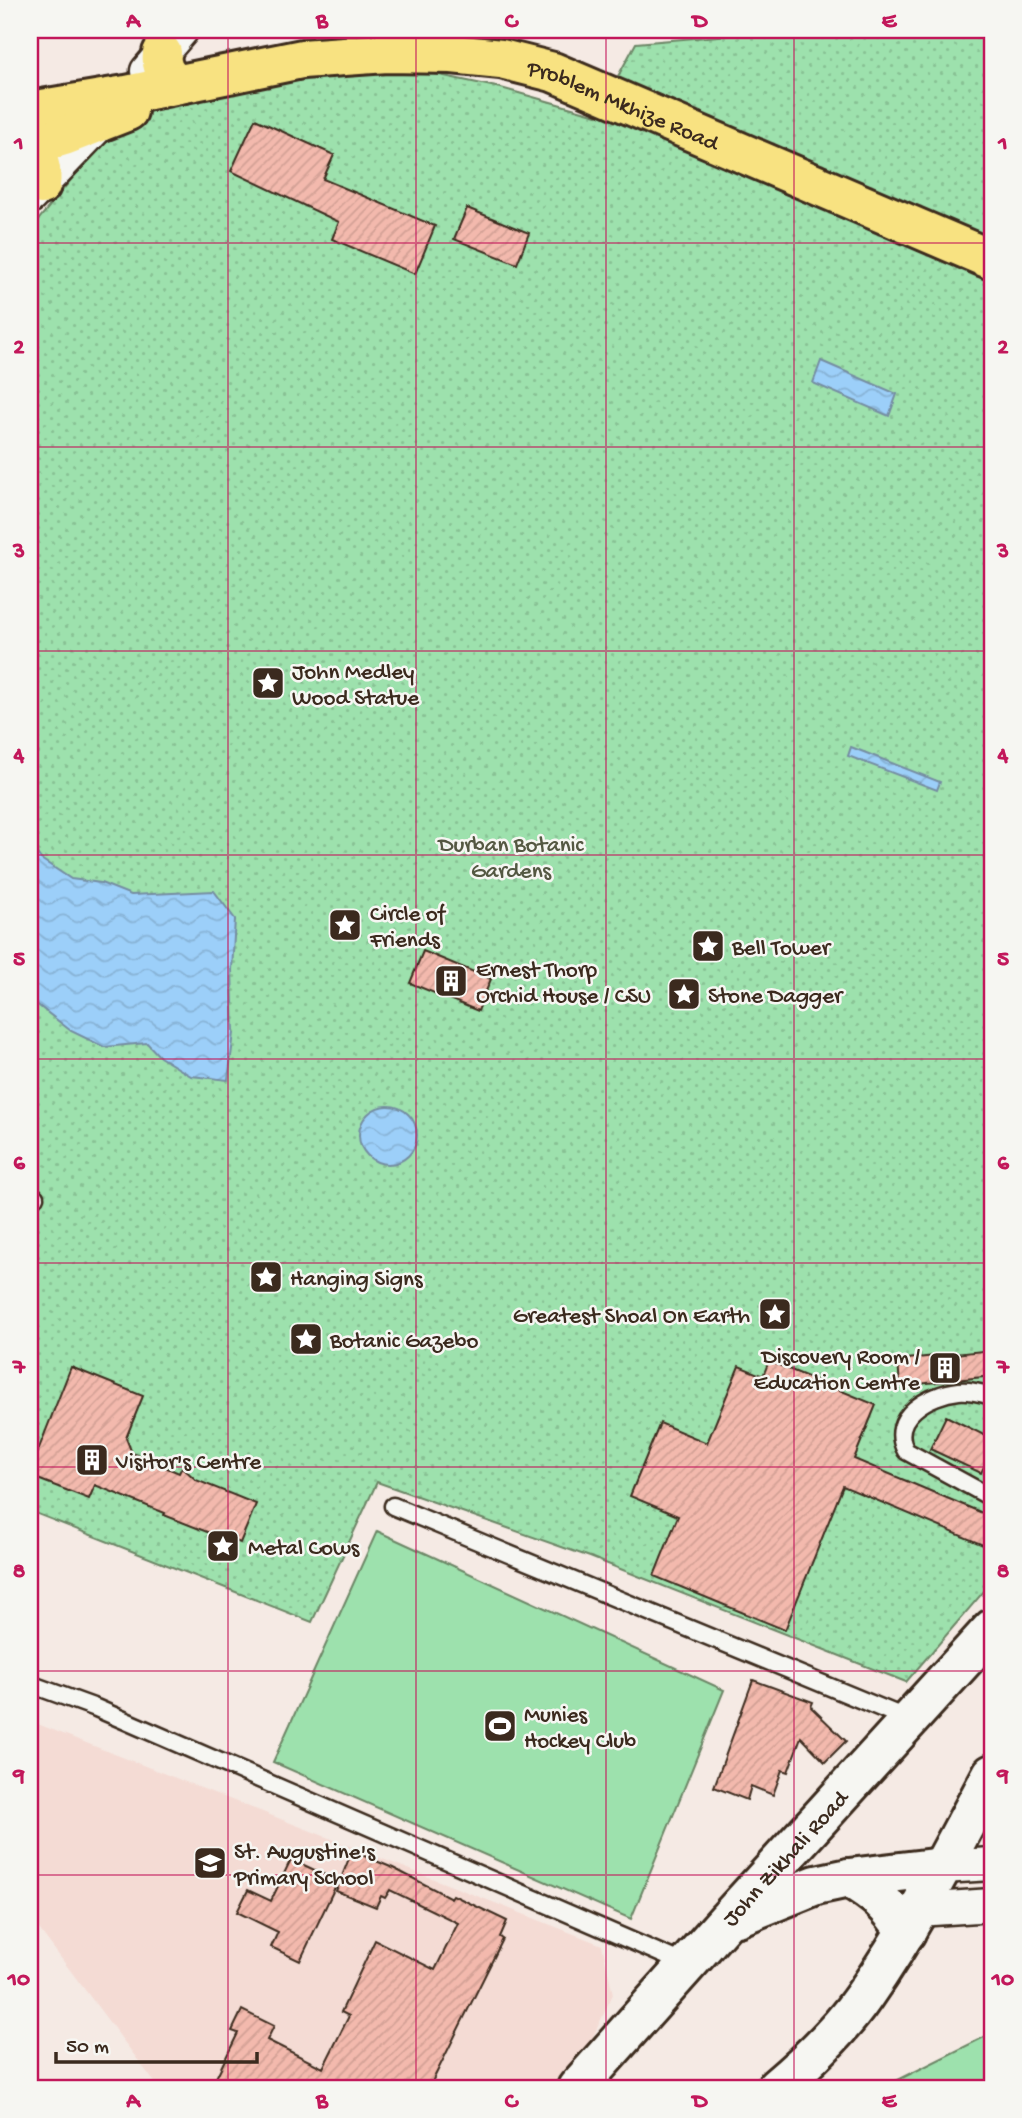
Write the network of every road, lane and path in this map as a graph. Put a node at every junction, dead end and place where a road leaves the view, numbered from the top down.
1 (175, 56) edge
2 (232, 74) junction
3 (116, 105) junction
4 (30, 111) edge
5 (30, 147) edge
6 (35, 191) edge
7 (992, 260) edge
8 (992, 1396) edge
9 (992, 1497) edge
10 (393, 1506) dead end
11 (992, 1629) edge
12 (30, 1684) edge
13 (910, 1720) junction
14 (992, 1774) edge
15 (992, 1864) edge
16 (942, 1867) junction
17 (849, 1878) junction
18 (992, 1905) edge
19 (912, 1921) junction
20 (726, 1922) junction
21 (687, 1965) junction
22 (577, 2088) edge
23 (776, 2088) edge

1 - 2 main road
1 - 3 main road
2 - 3 main road
2 - 7 main road, Problem Mkhize Road
3 - 4 main road
3 - 5 main road
3 - 6 street
5 - 6 main road
8 - 9 lane
10 - 13 lane
11 - 13 main road, John Zikhali Road
12 - 21 lane
13 - 20 main road, John Zikhali Road
14 - 16 main road
15 - 16 street
16 - 17 main road
16 - 19 main road
17 - 19 main road
17 - 20 main road
18 - 19 street
19 - 23 main road
20 - 21 main road, John Zikhali Road
21 - 22 main road, John Zikhali Road

